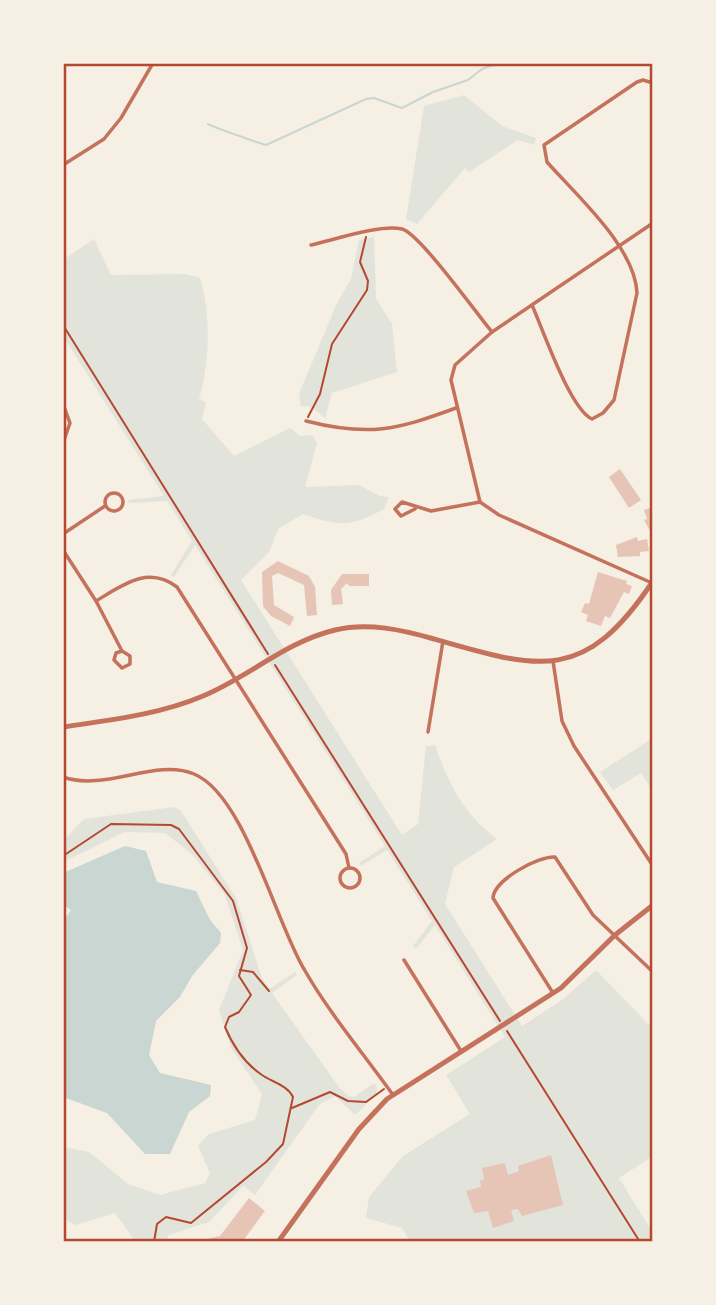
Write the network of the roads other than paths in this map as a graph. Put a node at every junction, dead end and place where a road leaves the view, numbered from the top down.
1 (153, 63) edge
2 (653, 83) edge
3 (63, 165) edge
4 (653, 223) edge
5 (311, 245) dead end
6 (619, 245) junction
7 (532, 306) junction
8 (492, 332) junction
9 (63, 404) edge
10 (456, 408) junction
11 (306, 421) road end
12 (63, 443) edge
13 (480, 502) junction
14 (106, 506) junction
15 (415, 509) junction
16 (63, 534) edge
17 (63, 550) edge
18 (652, 582) edge
19 (96, 601) junction
20 (443, 641) junction
21 (122, 651) junction
22 (553, 661) junction
23 (234, 680) junction
24 (63, 727) edge
25 (428, 732) dead end
26 (63, 778) edge
27 (653, 866) edge
28 (349, 869) junction
29 (653, 905) edge
30 (615, 935) junction
31 (404, 960) dead end
32 (653, 972) edge
33 (553, 993) junction
34 (461, 1051) junction
35 (393, 1095) junction
36 (278, 1242) edge

1 - 3 street
2 - 6 street
4 - 6 street
5 - 8 street
6 - 7 street
6 - 7 street
7 - 8 street
8 - 10 street
9 - 12 street
10 - 11 street
10 - 13 street
13 - 15 street
13 - 18 street
14 - 14 street
14 - 16 street
15 - 15 street
17 - 19 street
18 - 22 street
19 - 21 street
19 - 23 street
20 - 22 street
20 - 23 street
20 - 25 street
21 - 21 street
22 - 27 street
23 - 24 street
23 - 28 street
26 - 35 street
28 - 28 street
29 - 30 street
30 - 32 street
30 - 33 street
30 - 33 street
31 - 34 street
33 - 34 street
34 - 35 street
35 - 36 street

